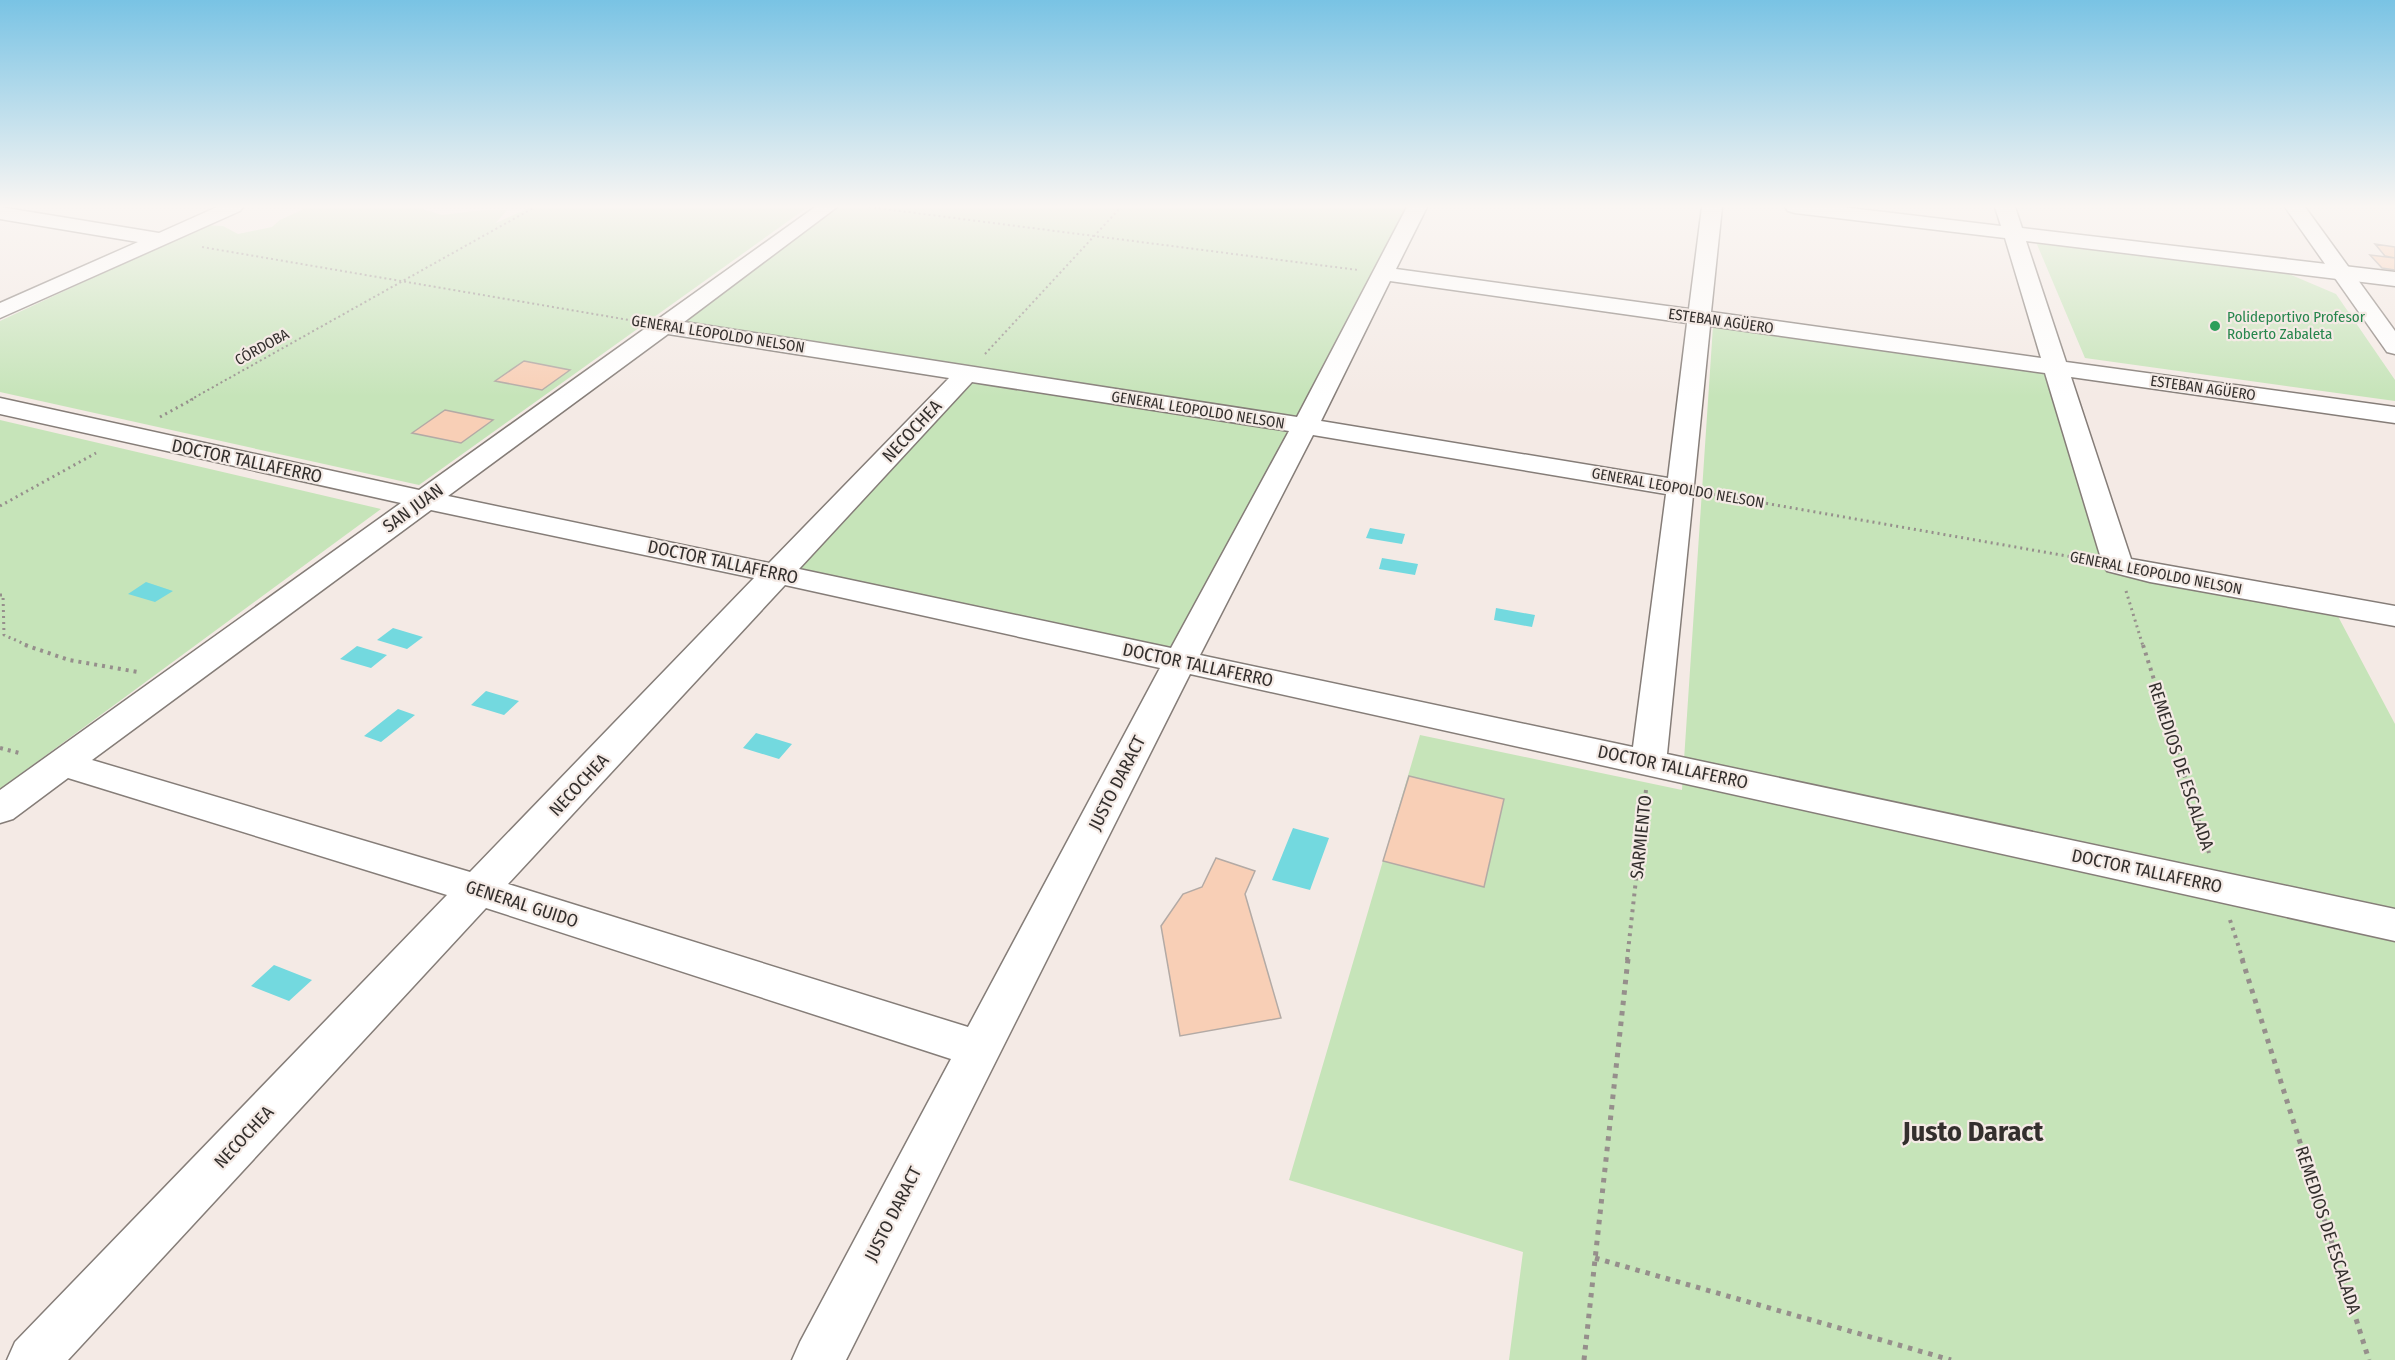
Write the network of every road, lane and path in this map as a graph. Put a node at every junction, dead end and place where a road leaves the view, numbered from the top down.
1 (90, 270) edge
2 (342, 270) edge
3 (422, 270) edge
4 (740, 270) edge
5 (1062, 270) edge
6 (1362, 270) edge
7 (1705, 270) edge
8 (2026, 270) edge
9 (2321, 270) edge
10 (2339, 270) edge
11 (2365, 270) edge
12 (1382, 273) junction
13 (2341, 273) junction
14 (2369, 276) junction
15 (403, 281) junction
16 (2389, 287) edge
17 (0, 311) edge
18 (1699, 318) junction
19 (664, 326) junction
20 (2395, 347) edge
21 (2055, 368) junction
22 (966, 374) junction
23 (0, 406) edge
24 (2395, 415) edge
25 (1305, 427) junction
26 (129, 434) junction
27 (1680, 488) junction
28 (424, 500) junction
29 (0, 506) edge
30 (2118, 565) junction
31 (778, 574) junction
32 (0, 595) edge
33 (2395, 616) edge
34 (1180, 661) junction
35 (180, 678) junction
36 (1649, 762) junction
37 (64, 764) junction
38 (0, 809) edge
39 (2219, 887) junction
40 (479, 890) junction
41 (2395, 925) edge
42 (978, 1049) junction
43 (1595, 1258) junction
44 (33, 1360) edge
45 (818, 1360) edge
46 (1584, 1360) edge
47 (1951, 1360) edge
48 (2369, 1360) edge

1 - 17 street
2 - 15 path, GENERAL LEOPOLDO NELSON
3 - 15 path, CÓRDOBA
4 - 19 street, SAN JUAN
5 - 22 path
6 - 12 path
7 - 18 street
8 - 21 street
9 - 13 street
10 - 13 street
11 - 14 street
12 - 18 street, ESTEBAN AGÜERO
12 - 25 street, JUSTO DARACT
13 - 14 street
13 - 20 street
14 - 16 street
15 - 19 path, GENERAL LEOPOLDO NELSON
15 - 26 path, CÓRDOBA
18 - 21 street, ESTEBAN AGÜERO
18 - 27 street
19 - 22 street, GENERAL LEOPOLDO NELSON
19 - 28 street, SAN JUAN
21 - 24 street, ESTEBAN AGÜERO
21 - 30 street
22 - 25 street, GENERAL LEOPOLDO NELSON
22 - 31 street, NECOCHEA
23 - 26 street, DOCTOR TALLAFERRO
25 - 27 street, GENERAL LEOPOLDO NELSON
25 - 34 street, JUSTO DARACT
26 - 28 street, DOCTOR TALLAFERRO
26 - 29 path, CÓRDOBA
27 - 30 path, GENERAL LEOPOLDO NELSON
27 - 36 street
28 - 31 street, DOCTOR TALLAFERRO
28 - 35 street, SAN JUAN
30 - 33 street, GENERAL LEOPOLDO NELSON
30 - 39 path, REMEDIOS DE ESCALADA
31 - 34 street, DOCTOR TALLAFERRO
31 - 40 street, NECOCHEA
32 - 35 path
34 - 36 street, DOCTOR TALLAFERRO
34 - 42 street, JUSTO DARACT
35 - 37 street, SAN JUAN
36 - 39 street, DOCTOR TALLAFERRO
36 - 43 path, SARMIENTO
37 - 38 street, SAN JUAN
37 - 40 street, GENERAL GUIDO
39 - 41 street, DOCTOR TALLAFERRO
39 - 48 path, REMEDIOS DE ESCALADA
40 - 42 street, GENERAL GUIDO
40 - 44 street, NECOCHEA
42 - 45 street, JUSTO DARACT
43 - 46 path, SARMIENTO
43 - 47 path

